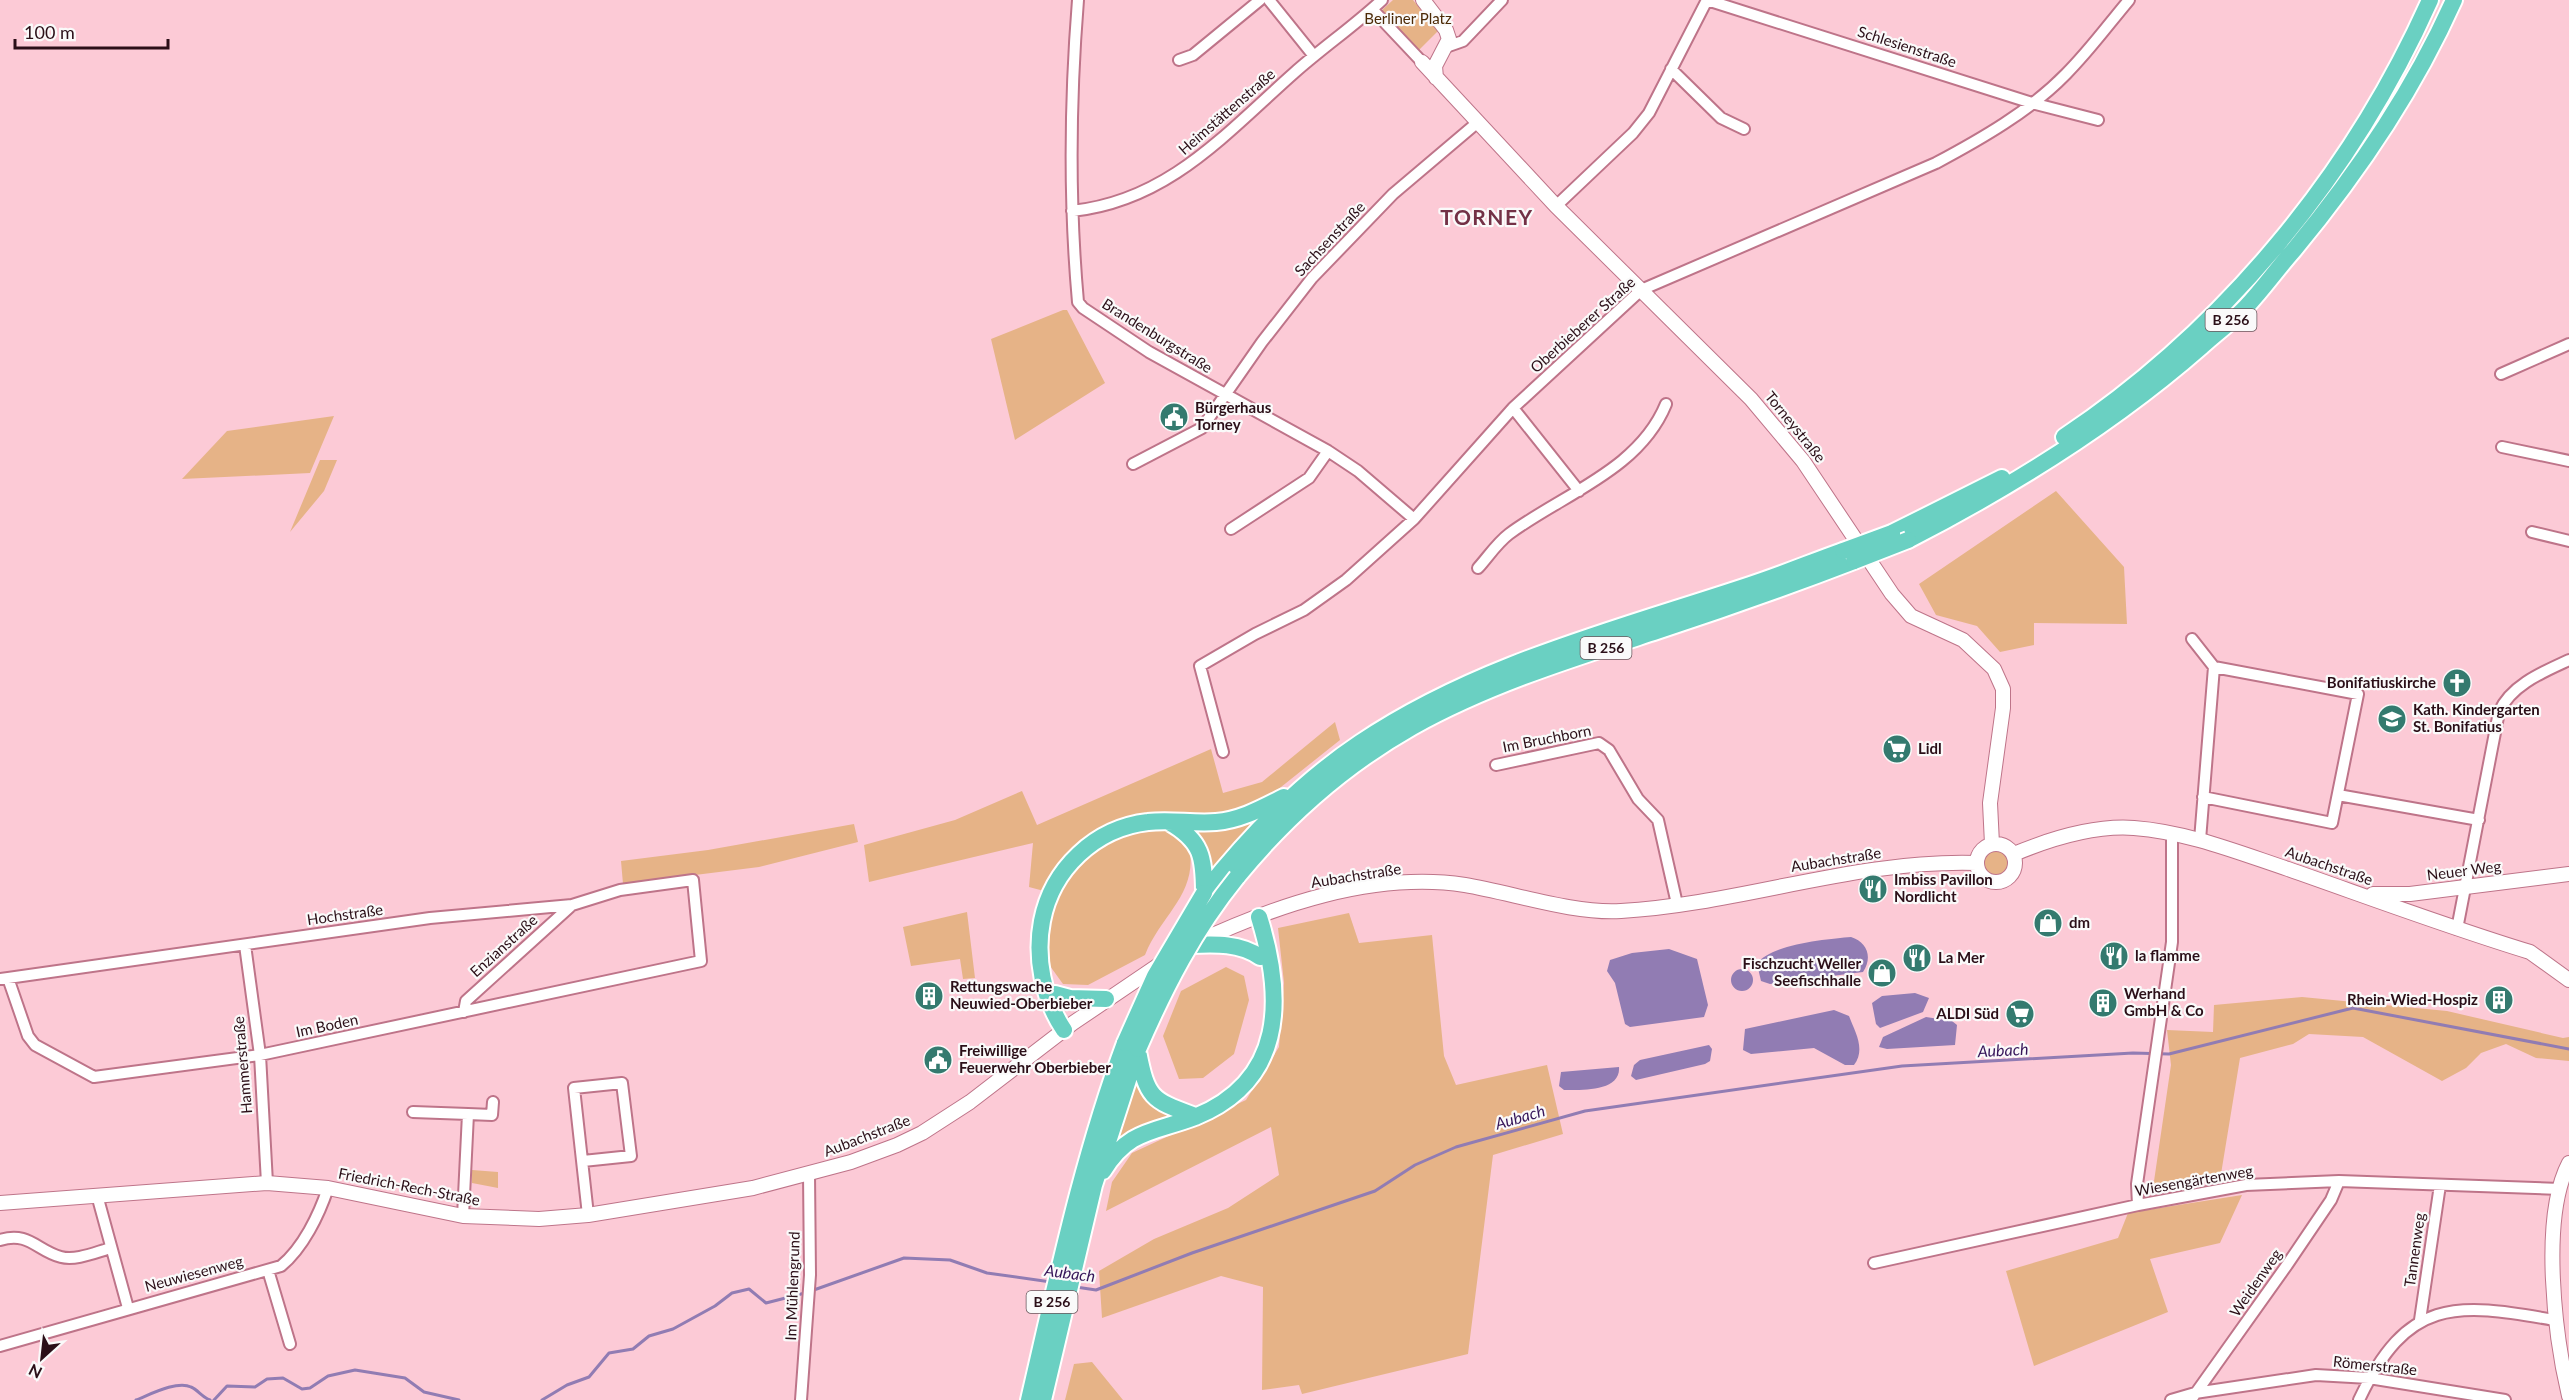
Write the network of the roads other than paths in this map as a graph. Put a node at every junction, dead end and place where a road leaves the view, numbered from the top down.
1 (1078, 0) edge
2 (1260, 0) edge
3 (1269, 0) edge
4 (1382, 0) edge
5 (1423, 0) edge
6 (1502, 0) edge
7 (1707, 0) edge
8 (2129, 0) edge
9 (2430, 0) edge
10 (2454, 0) edge
11 (1372, 9) junction
12 (1446, 47) junction
13 (1314, 56) junction
14 (1179, 60) dead end
15 (1422, 62) joint
16 (1671, 69) junction
17 (1436, 78) junction
18 (2032, 103) junction
19 (2098, 120) dead end
20 (1478, 122) junction
21 (1744, 129) dead end
22 (1556, 206) junction
23 (1072, 211) junction
24 (1641, 290) junction
25 (2569, 344) edge
26 (2501, 374) dead end
27 (1225, 396) junction
28 (1666, 404) dead end
29 (1513, 408) junction
30 (2502, 447) dead end
31 (1328, 451) junction
32 (2569, 461) edge
33 (1133, 464) dead end
34 (1579, 491) junction
35 (1414, 519) junction
36 (1231, 529) dead end
37 (2532, 532) dead end
38 (2569, 541) edge
39 (1849, 556) junction
40 (1478, 568) dead end
41 (2192, 639) dead end
42 (2568, 662) edge
43 (2214, 667) junction
44 (1223, 752) dead end
45 (1496, 765) dead end
46 (1305, 786) junction
47 (2338, 795) junction
48 (2203, 797) junction
49 (2479, 820) junction
50 (1168, 822) junction
51 (2172, 833) junction
52 (2200, 840) junction
53 (1992, 844) junction
54 (2014, 854) junction
55 (1977, 863) junction
56 (2569, 874) edge
57 (2467, 888) junction
58 (1204, 893) junction
59 (2362, 893) junction
60 (1677, 904) junction
61 (572, 905) junction
62 (1259, 917) junction
63 (2457, 929) junction
64 (245, 945) junction
65 (1192, 945) junction
66 (1260, 957) junction
67 (701, 961) joint
68 (1041, 962) junction
69 (1272, 976) junction
70 (4, 978) edge
71 (2569, 980) edge
72 (1055, 994) junction
73 (1106, 999) junction
74 (464, 1012) junction
75 (1064, 1030) junction
76 (1131, 1046) junction
77 (260, 1055) junction
78 (493, 1102) dead end
79 (413, 1112) dead end
80 (468, 1114) junction
81 (1195, 1116) junction
82 (583, 1161) junction
83 (2569, 1163) edge
84 (809, 1174) junction
85 (2338, 1181) junction
86 (267, 1183) junction
87 (1094, 1185) junction
88 (2440, 1185) junction
89 (328, 1188) junction
90 (2560, 1189) junction
91 (97, 1195) junction
92 (0, 1203) edge
93 (2138, 1205) junction
94 (1082, 1206) junction
95 (588, 1215) junction
96 (464, 1216) junction
97 (0, 1240) edge
98 (111, 1248) junction
99 (1874, 1263) dead end
100 (268, 1270) junction
101 (128, 1308) junction
102 (2420, 1320) junction
103 (2554, 1320) junction
104 (290, 1344) dead end
105 (0, 1346) edge
106 (2369, 1378) junction
107 (2569, 1396) edge
108 (2193, 1397) edge
109 (801, 1400) edge
110 (1029, 1400) edge
111 (1043, 1400) edge
112 (2171, 1400) edge
113 (2359, 1400) edge
114 (2505, 1400) edge

1 - 23 street, Brandenburgstraße
2 - 14 street
3 - 13 street
4 - 11 street, Heimstättenstraße
5 - 12 street
6 - 12 street
7 - 16 street
7 - 18 street, Schlesienstraße
8 - 18 street, Oberbieberer Straße
9 - 39 highway, B 256, bridge
10 - 39 highway, B 256, bridge
11 - 13 street, Heimstättenstraße
11 - 15 street, Torneystraße
12 - 17 street
13 - 23 street, Heimstättenstraße
15 - 17 street, Torneystraße
16 - 21 street
16 - 22 street
17 - 20 street, Torneystraße
18 - 19 street, Schlesienstraße
18 - 24 street, Oberbieberer Straße
20 - 22 street, Torneystraße
20 - 27 street, Sachsenstraße
22 - 24 street, Torneystraße
23 - 27 street, Brandenburgstraße
24 - 29 street, Oberbieberer Straße
24 - 53 street, Torneystraße
25 - 26 street
27 - 31 street, Brandenburgstraße
27 - 33 street, Sachsenstraße
28 - 34 street
29 - 34 street
29 - 35 street, Oberbieberer Straße
30 - 32 street
31 - 35 street, Brandenburgstraße
31 - 36 street
34 - 40 street
35 - 44 street, Oberbieberer Straße
37 - 38 street
39 - 46 highway, B 256
39 - 76 highway, B 256, bridge
41 - 43 street
42 - 49 street
43 - 47 street
43 - 48 street
45 - 60 street, Im Bruchborn
46 - 50 highway
46 - 58 highway, B 256
47 - 48 street
47 - 49 street
48 - 52 street
49 - 57 street
50 - 58 highway
50 - 68 highway
51 - 52 street, Aubachstraße
51 - 54 street, Aubachstraße
51 - 93 street
52 - 59 street, Aubachstraße
53 - 54 street
53 - 55 street
54 - 55 street
55 - 60 street, Aubachstraße
56 - 57 street, Neuer Weg
57 - 59 street, Neuer Weg
57 - 63 street
58 - 76 highway, B 256, bridge
59 - 63 street, Aubachstraße
60 - 62 street, Aubachstraße
61 - 64 street, Hochstraße
61 - 67 street, Hochstraße
61 - 74 street, Enzianstraße
62 - 65 street, Aubachstraße
62 - 66 highway
62 - 69 highway
63 - 71 street, Aubachstraße
64 - 70 street, Hochstraße
64 - 77 street, Hammerstraße
65 - 66 highway
65 - 73 street, Aubachstraße
66 - 69 highway
67 - 74 street, Im Boden
68 - 72 highway
68 - 75 highway
69 - 81 highway
70 - 77 street, Im Boden
72 - 73 highway
72 - 75 highway
73 - 75 street, Aubachstraße
74 - 77 street, Im Boden
75 - 84 street, Aubachstraße
76 - 81 highway
76 - 87 highway, B 256
76 - 94 highway, B 256
77 - 86 street, Hammerstraße
78 - 80 street
79 - 80 street
80 - 96 street
81 - 87 highway
82 - 82 street
82 - 95 street
83 - 90 street
84 - 95 street, Friedrich-Rech-Straße
84 - 109 street, Im Mühlengrund
85 - 88 street, Wiesengärtenweg
85 - 93 street, Wiesengärtenweg
85 - 108 street, Weidenweg
86 - 89 street, Friedrich-Rech-Straße
86 - 91 street, Friedrich-Rech-Straße
87 - 94 highway, B 256
88 - 90 street, Wiesengärtenweg
88 - 102 street, Tannenweg
89 - 96 street, Friedrich-Rech-Straße
89 - 100 street, Neuwiesenweg
90 - 103 street
91 - 92 street, Friedrich-Rech-Straße
91 - 98 street, Neuwiesenweg
93 - 99 street, Wiesengärtenweg
94 - 110 highway, B 256
94 - 111 highway, B 256
95 - 96 street, Friedrich-Rech-Straße
97 - 98 street
98 - 101 street, Neuwiesenweg
100 - 101 street, Neuwiesenweg
100 - 104 street
101 - 105 street, Neuwiesenweg
102 - 103 street
102 - 106 street
103 - 107 street
106 - 108 street, Römerstraße
106 - 113 street
106 - 114 street, Römerstraße
108 - 112 street, Römerstraße

